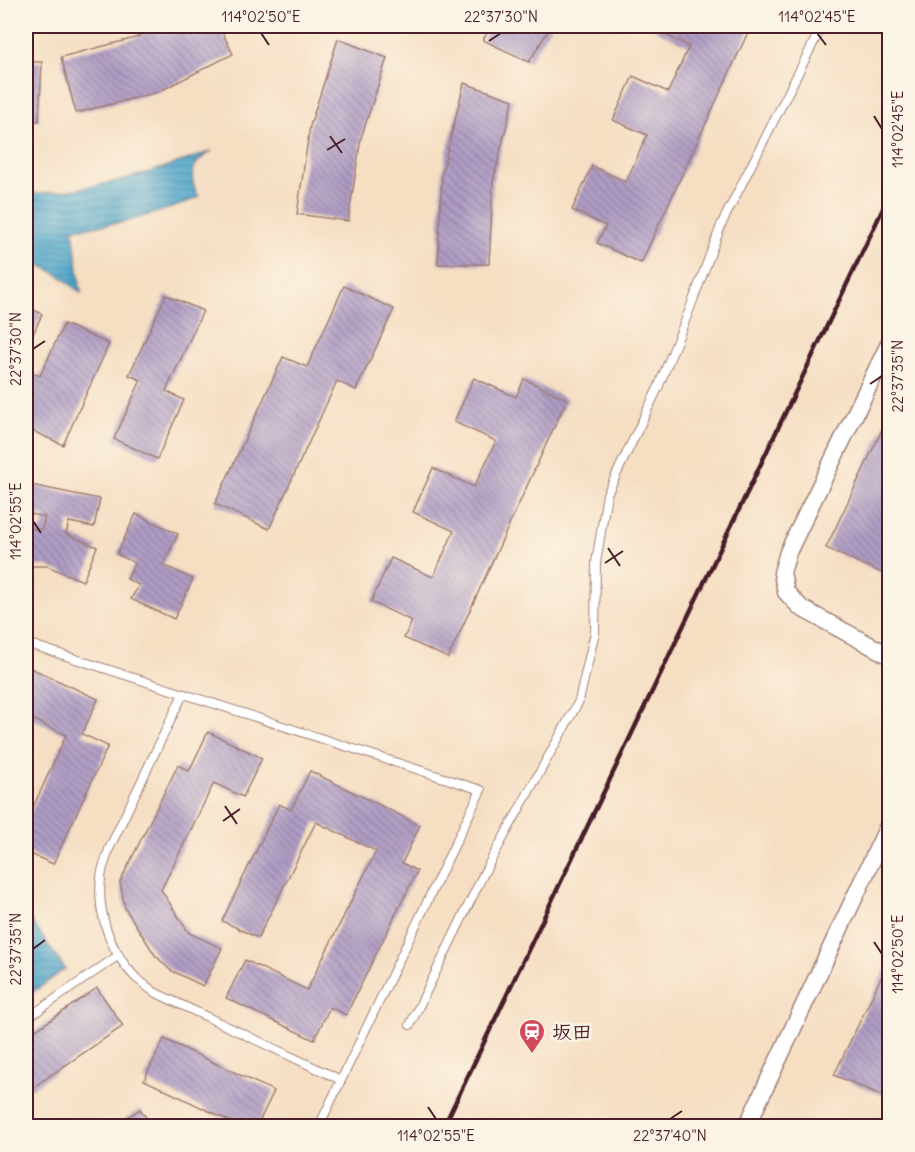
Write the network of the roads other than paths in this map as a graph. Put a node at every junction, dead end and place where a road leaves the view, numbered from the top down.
1 (822, 26) edge
2 (890, 342) edge
3 (26, 643) edge
4 (890, 656) edge
5 (183, 694) junction
6 (890, 822) edge
7 (119, 955) junction
8 (26, 1019) edge
9 (410, 1025) dead end
10 (341, 1080) junction
11 (319, 1126) edge
12 (747, 1126) edge

1 - 9 lane
2 - 4 street
3 - 5 lane
5 - 7 lane
5 - 10 lane
6 - 12 street
7 - 8 lane
7 - 10 lane
10 - 11 lane

